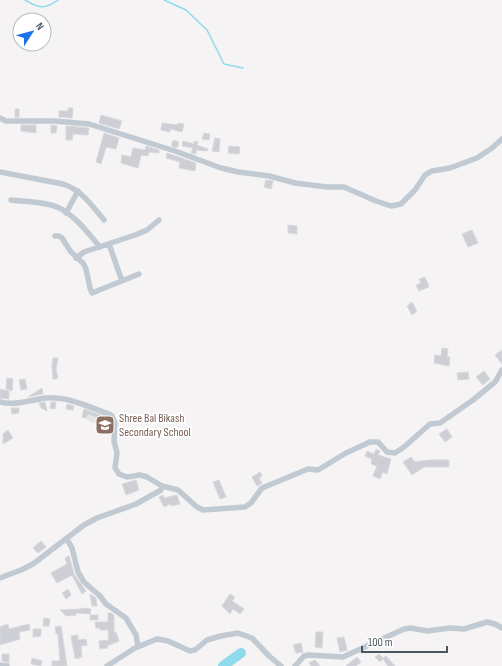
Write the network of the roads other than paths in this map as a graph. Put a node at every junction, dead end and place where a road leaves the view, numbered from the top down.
1 (0, 118) edge
2 (3, 122) edge
3 (502, 138) edge
4 (0, 172) edge
5 (78, 192) junction
6 (11, 200) dead end
7 (66, 213) junction
8 (104, 220) dead end
9 (159, 220) dead end
10 (55, 236) dead end
11 (109, 244) junction
12 (100, 247) junction
13 (76, 258) junction
14 (139, 274) dead end
15 (122, 281) junction
16 (502, 370) edge
17 (0, 402) edge
18 (162, 486) junction
19 (67, 539) junction
20 (0, 578) edge
21 (502, 628) edge
22 (138, 647) junction
23 (0, 665) edge
24 (7, 666) edge
25 (107, 666) edge
26 (281, 666) edge
27 (295, 666) edge

1 - 2 street
2 - 3 street
4 - 5 street
5 - 7 street
5 - 8 street
6 - 7 street
7 - 12 street
9 - 11 street
10 - 13 street
11 - 12 street
11 - 15 street
12 - 13 street
13 - 15 street
14 - 15 street
16 - 18 street
17 - 18 street
18 - 19 street
19 - 20 street
19 - 22 street
21 - 27 street
22 - 25 street
22 - 26 street
23 - 24 street

